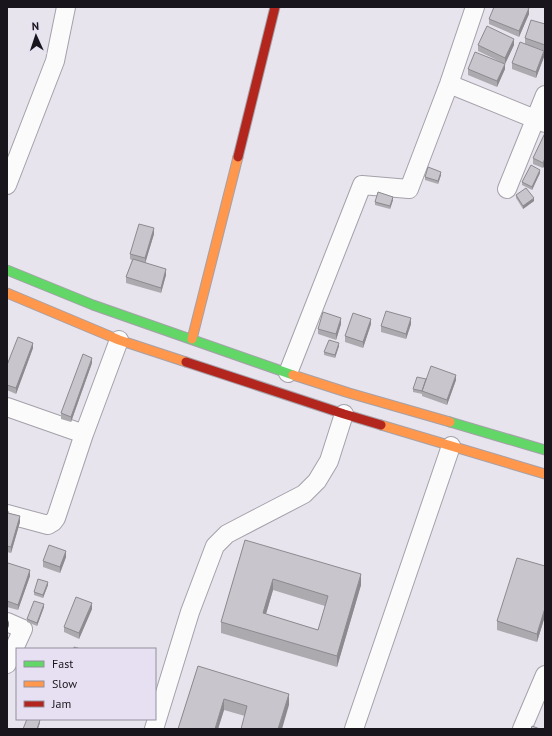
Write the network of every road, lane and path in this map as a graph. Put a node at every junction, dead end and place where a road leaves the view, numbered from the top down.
1 (66, 7) edge
2 (275, 7) edge
3 (475, 7) edge
4 (449, 84) junction
5 (545, 95) edge
6 (540, 120) edge
7 (7, 185) edge
8 (507, 189) dead end
9 (7, 270) edge
10 (7, 295) edge
11 (192, 339) junction
12 (119, 340) junction
13 (288, 373) junction
14 (7, 407) edge
15 (344, 414) junction
16 (84, 434) junction
17 (451, 446) junction
18 (545, 450) edge
19 (545, 474) edge
20 (7, 514) edge
21 (7, 622) edge
22 (7, 664) edge
23 (545, 675) edge
24 (154, 729) edge
25 (354, 729) edge
26 (522, 729) edge

1 - 7 street
2 - 11 main road
3 - 4 street
4 - 6 street
4 - 13 street
5 - 6 street
6 - 8 street
9 - 11 main road
10 - 12 main road
11 - 13 main road
12 - 15 main road
12 - 16 street
13 - 18 main road
14 - 16 street
15 - 17 main road
15 - 24 street
16 - 20 street
17 - 19 main road
17 - 25 street
21 - 22 street
23 - 26 street

